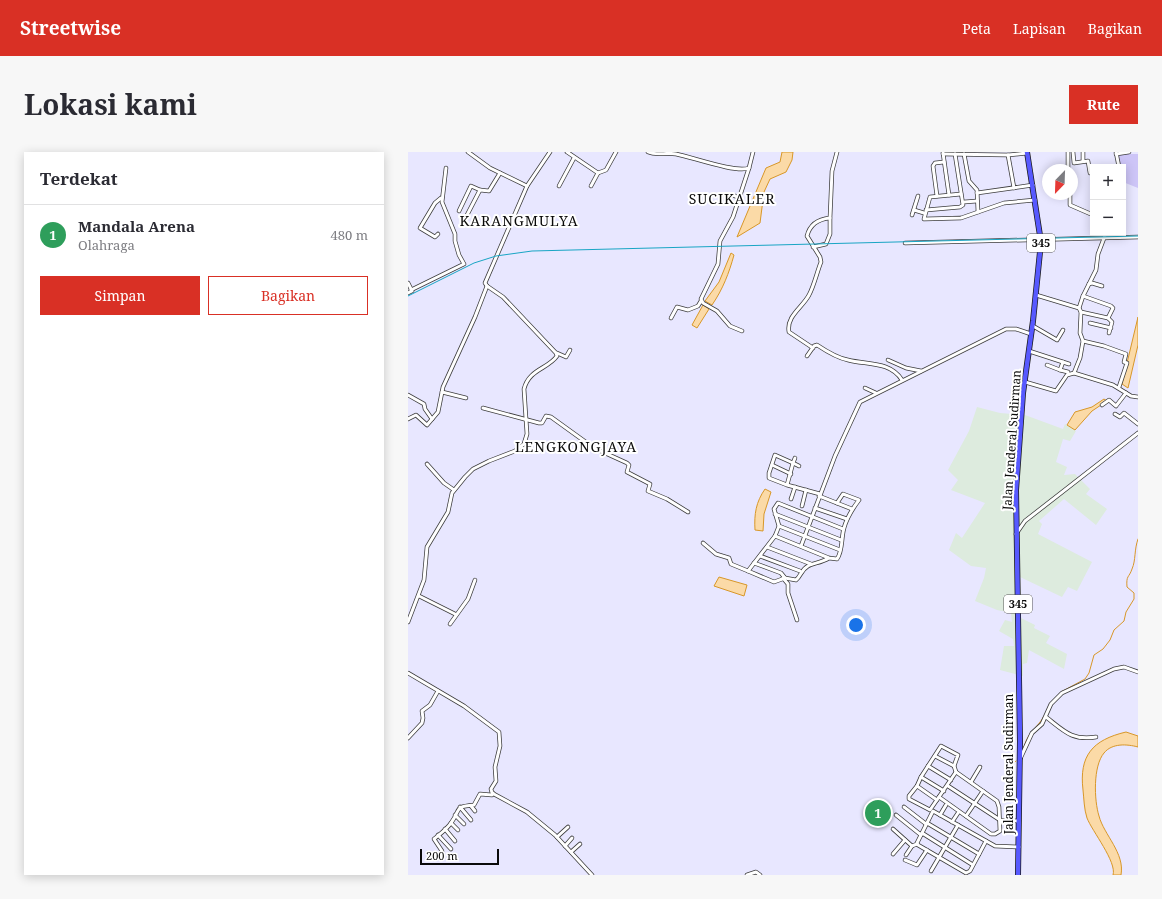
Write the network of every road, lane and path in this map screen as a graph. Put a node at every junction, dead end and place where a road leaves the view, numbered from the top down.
1 (468, 152) edge
2 (550, 152) edge
3 (567, 152) edge
4 (616, 152) edge
5 (648, 152) edge
6 (753, 152) edge
7 (837, 152) edge
8 (1068, 152) edge
9 (1073, 152) edge
10 (1083, 152) edge
11 (1123, 152) edge
12 (1129, 152) edge
13 (943, 153) edge
14 (982, 153) edge
15 (1027, 153) edge
16 (1116, 153) edge
17 (955, 154) junction
18 (964, 154) junction
19 (1008, 155) junction
20 (574, 158) junction
21 (1083, 161) junction
22 (944, 162) junction
23 (1068, 164) edge
24 (1118, 164) edge
25 (446, 168) dead end
26 (749, 168) junction
27 (500, 173) junction
28 (598, 173) junction
29 (1090, 173) dead end
30 (1033, 185) junction
31 (527, 186) junction
32 (559, 186) dead end
33 (591, 186) dead end
34 (1014, 188) junction
35 (480, 190) junction
36 (977, 193) junction
37 (961, 194) junction
38 (733, 195) dead end
39 (949, 195) junction
40 (918, 196) dead end
41 (937, 196) junction
42 (442, 198) junction
43 (739, 198) junction
44 (1035, 200) junction
45 (1070, 200) edge
46 (977, 201) junction
47 (964, 202) junction
48 (914, 210) junction
49 (459, 211) dead end
50 (925, 211) junction
51 (978, 212) junction
52 (1090, 214) edge
53 (467, 215) dead end
54 (912, 215) dead end
55 (830, 218) junction
56 (438, 234) dead end
57 (1138, 237) edge
58 (1104, 238) junction
59 (1041, 240) junction
60 (905, 243) dead end
61 (813, 246) junction
62 (408, 282) edge
63 (1089, 284) junction
64 (487, 286) junction
65 (1102, 286) dead end
66 (412, 290) junction
67 (408, 293) edge
68 (1036, 295) junction
69 (1082, 296) junction
70 (702, 300) junction
71 (1080, 310) junction
72 (670, 318) dead end
73 (1108, 318) junction
74 (1090, 323) dead end
75 (1033, 326) junction
76 (1111, 328) junction
77 (1063, 330) dead end
78 (742, 331) dead end
79 (1109, 333) dead end
80 (1031, 334) junction
81 (1083, 341) junction
82 (813, 348) junction
83 (570, 350) dead end
84 (1029, 351) junction
85 (557, 353) junction
86 (807, 356) dead end
87 (888, 360) dead end
88 (1063, 362) junction
89 (1069, 364) dead end
90 (1047, 365) dead end
91 (1060, 370) junction
92 (921, 371) junction
93 (1074, 373) junction
94 (1068, 374) junction
95 (902, 380) junction
96 (1025, 382) junction
97 (1119, 387) junction
98 (865, 388) dead end
99 (442, 392) junction
100 (876, 393) junction
101 (1126, 393) junction
102 (408, 395) edge
103 (1138, 397) edge
104 (466, 398) dead end
105 (1102, 405) dead end
106 (483, 408) dead end
107 (1115, 414) dead end
108 (408, 419) edge
109 (432, 419) junction
110 (527, 419) junction
111 (1138, 424) edge
112 (1138, 433) edge
113 (770, 452) dead end
114 (775, 455) junction
115 (794, 458) dead end
116 (793, 463) junction
117 (427, 464) dead end
118 (772, 465) junction
119 (799, 466) dead end
120 (791, 474) junction
121 (787, 486) junction
122 (795, 487) junction
123 (454, 490) junction
124 (806, 490) junction
125 (820, 495) junction
126 (791, 499) dead end
127 (837, 503) junction
128 (802, 506) dead end
129 (815, 508) junction
130 (852, 509) junction
131 (688, 512) dead end
132 (775, 514) junction
133 (812, 517) junction
134 (847, 519) junction
135 (1016, 520) junction
136 (1025, 521) junction
137 (779, 526) junction
138 (808, 527) junction
139 (843, 529) junction
140 (1016, 534) junction
141 (775, 536) junction
142 (804, 537) junction
143 (842, 540) junction
144 (703, 543) dead end
145 (801, 546) junction
146 (767, 547) junction
147 (840, 550) junction
148 (760, 556) junction
149 (829, 558) junction
150 (754, 563) junction
151 (811, 564) junction
152 (748, 571) junction
153 (800, 571) junction
154 (784, 578) junction
155 (475, 580) dead end
156 (419, 596) junction
157 (455, 614) junction
158 (797, 620) dead end
159 (408, 622) edge
160 (450, 624) dead end
161 (1138, 672) edge
162 (408, 673) edge
163 (438, 691) junction
164 (1046, 717) junction
165 (1096, 737) dead end
166 (408, 738) edge
167 (935, 756) junction
168 (1020, 759) junction
169 (928, 766) junction
170 (954, 766) junction
171 (980, 767) dead end
172 (956, 772) junction
173 (921, 777) junction
174 (951, 780) junction
175 (971, 782) junction
176 (917, 786) junction
177 (948, 786) junction
178 (944, 791) junction
179 (983, 791) junction
180 (493, 794) junction
181 (938, 798) junction
182 (974, 804) junction
183 (946, 805) dead end
184 (471, 806) junction
185 (460, 807) junction
186 (904, 807) dead end
187 (476, 811) dead end
188 (958, 813) dead end
189 (455, 815) junction
190 (896, 815) dead end
191 (940, 815) junction
192 (966, 816) junction
193 (472, 820) dead end
194 (1000, 820) junction
195 (1019, 821) junction
196 (952, 822) junction
197 (451, 823) junction
198 (927, 823) junction
199 (464, 824) dead end
200 (958, 825) junction
201 (568, 827) dead end
202 (445, 829) junction
203 (894, 829) dead end
204 (458, 830) dead end
205 (921, 834) junction
206 (438, 835) junction
207 (557, 838) junction
208 (572, 838) dead end
209 (950, 838) junction
210 (905, 840) junction
211 (455, 841) dead end
212 (986, 841) junction
213 (580, 844) dead end
214 (917, 844) junction
215 (565, 846) junction
216 (912, 846) junction
217 (1019, 847) junction
218 (944, 848) junction
219 (451, 849) dead end
220 (926, 850) junction
221 (442, 851) dead end
222 (571, 852) junction
223 (894, 854) dead end
224 (979, 854) junction
225 (906, 855) dead end
226 (939, 858) junction
227 (905, 860) dead end
228 (973, 864) junction
229 (931, 871) dead end
230 (592, 875) edge
231 (747, 875) edge
232 (760, 875) edge
233 (1018, 875) edge

1 - 27 street
2 - 31 street
3 - 20 street
4 - 28 street
5 - 26 street
6 - 26 street
7 - 55 street
8 - 23 street
9 - 21 street
10 - 21 street
11 - 12 street
11 - 16 street
13 - 17 street
13 - 22 street
14 - 18 street
14 - 19 street
15 - 19 street
15 - 30 main road, Jalan Jenderal Sudirman / 345
16 - 24 street
17 - 18 street
17 - 37 street
18 - 36 street
19 - 34 street
20 - 28 street
20 - 32 street
21 - 29 street
22 - 39 street
22 - 41 street
25 - 42 street
26 - 43 street
27 - 31 street
27 - 35 street
28 - 33 street
30 - 34 street
30 - 44 main road, Jalan Jenderal Sudirman / 345
31 - 64 street
34 - 36 street
35 - 49 street
35 - 53 street
36 - 46 street
37 - 39 street
37 - 47 street
38 - 43 street
39 - 41 street
40 - 48 street
41 - 50 street
42 - 56 street
42 - 66 street
43 - 70 street
44 - 51 street
44 - 59 main road, Jalan Jenderal Sudirman / 345
45 - 52 street
46 - 47 street
46 - 51 street
47 - 50 street
48 - 50 street
48 - 54 street
50 - 51 street
55 - 61 street
55 - 61 street
57 - 58 street
58 - 59 street
58 - 63 street
59 - 60 street
59 - 68 main road, Jalan Jenderal Sudirman / 345
61 - 82 street
62 - 66 street
63 - 65 street
63 - 69 street
64 - 85 street
64 - 99 street
66 - 67 street
68 - 71 street
68 - 75 main road, Jalan Jenderal Sudirman / 345
69 - 71 street
69 - 73 street
70 - 72 street
70 - 78 street
71 - 73 street
71 - 81 street
73 - 76 street
74 - 76 street
75 - 77 street
75 - 80 main road, Jalan Jenderal Sudirman / 345
76 - 79 street
80 - 84 main road, Jalan Jenderal Sudirman / 345
80 - 92 street
81 - 93 street
81 - 97 street
82 - 86 street
82 - 95 street
83 - 85 street
84 - 88 street
84 - 96 main road, Jalan Jenderal Sudirman / 345
85 - 110 street
87 - 92 street
88 - 89 street
88 - 91 street
90 - 91 street
91 - 94 street
92 - 95 street
93 - 94 street
93 - 97 street
94 - 96 street
95 - 100 street
96 - 135 main road, Jalan Jenderal Sudirman / 345
97 - 101 street
98 - 100 street
99 - 104 street
99 - 109 street
100 - 125 street
101 - 103 street
101 - 105 street
102 - 109 street
106 - 110 street
107 - 111 street
108 - 109 street
110 - 123 street
110 - 131 street
112 - 136 street
113 - 114 street
114 - 116 street
114 - 118 street
115 - 116 street
116 - 119 street
116 - 120 street
117 - 123 street
118 - 120 street
118 - 121 street
120 - 121 street
121 - 122 street
122 - 124 street
122 - 126 street
123 - 156 street
124 - 125 street
124 - 128 street
125 - 127 street
125 - 129 street
127 - 130 street
127 - 130 street
129 - 133 street
129 - 134 street
130 - 134 street
132 - 133 street
132 - 137 street
132 - 138 street
133 - 138 street
133 - 139 street
134 - 139 street
135 - 136 street
135 - 140 main road, Jalan Jenderal Sudirman / 345
136 - 140 street
137 - 141 street
137 - 142 street
138 - 142 street
138 - 143 street
139 - 143 street
140 - 168 main road, Jalan Jenderal Sudirman / 345
141 - 145 street
141 - 146 street
142 - 145 street
142 - 147 street
143 - 147 street
144 - 152 street
145 - 149 street
146 - 148 street
146 - 151 street
147 - 149 street
148 - 150 street
148 - 153 street
149 - 151 street
150 - 152 street
150 - 154 street
151 - 153 street
152 - 154 street
153 - 154 street
154 - 158 street
155 - 157 street
156 - 157 street
156 - 159 street
157 - 160 street
161 - 164 street
162 - 163 street
163 - 166 street
163 - 180 street
164 - 165 street
164 - 168 street
167 - 169 street
167 - 170 street
167 - 170 street
168 - 195 main road, Jalan Jenderal Sudirman / 345
169 - 173 street
169 - 174 street
170 - 172 street
171 - 175 street
172 - 174 street
172 - 175 street
173 - 176 street
173 - 178 street
174 - 177 street
175 - 179 street
176 - 181 street
176 - 181 street
177 - 178 street
177 - 182 street
178 - 181 street
179 - 182 street
179 - 194 street
180 - 184 street
180 - 207 street
181 - 192 street
182 - 192 street
182 - 194 street
183 - 191 street
184 - 185 street
184 - 187 street
185 - 189 street
185 - 193 street
186 - 198 street
188 - 196 street
189 - 197 street
189 - 199 street
190 - 205 street
191 - 196 street
191 - 198 street
192 - 194 street
194 - 195 street
195 - 217 main road, Jalan Jenderal Sudirman / 345
196 - 200 street
197 - 202 street
197 - 204 street
198 - 205 street
198 - 209 street
200 - 209 street
200 - 212 street
201 - 207 street
202 - 206 street
202 - 211 street
203 - 210 street
205 - 214 street
205 - 218 street
206 - 219 street
206 - 221 street
207 - 215 street
208 - 215 street
209 - 218 street
209 - 224 street
210 - 216 street
210 - 223 street
212 - 217 street
212 - 224 street
213 - 222 street
214 - 216 street
214 - 220 street
215 - 222 street
216 - 225 street
217 - 233 main road, Jalan Jenderal Sudirman / 345
218 - 226 street
218 - 228 street
220 - 226 street
220 - 227 street
222 - 230 street
224 - 228 street
226 - 228 street
226 - 229 street
231 - 232 street

